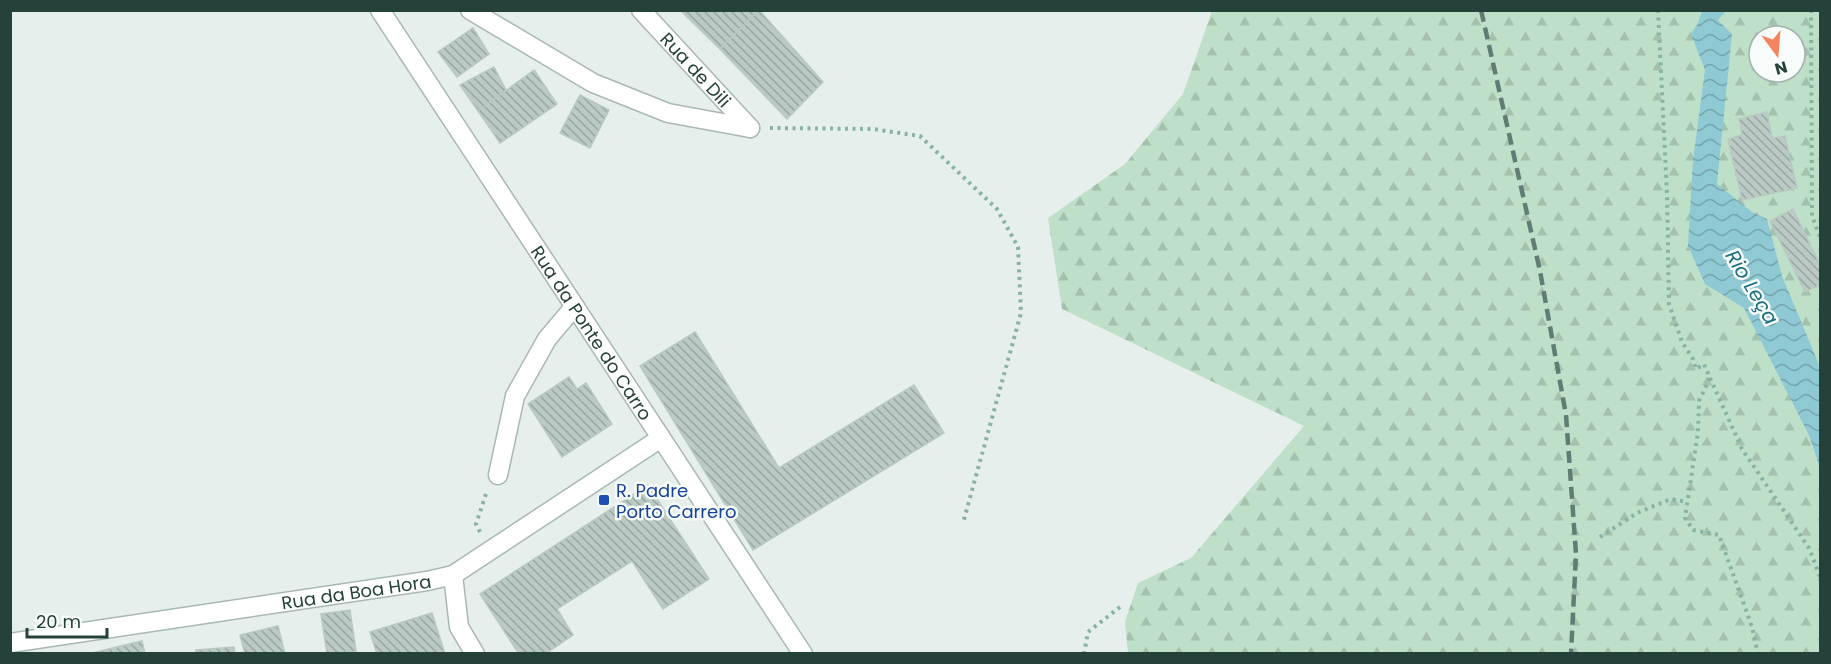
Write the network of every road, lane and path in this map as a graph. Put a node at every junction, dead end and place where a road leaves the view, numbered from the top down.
1 (380, 10) edge
2 (470, 10) edge
3 (641, 10) edge
4 (1658, 10) edge
5 (1812, 10) edge
6 (750, 128) junction
7 (1821, 237) edge
8 (574, 307) junction
9 (1710, 378) junction
10 (661, 438) junction
11 (498, 475) joint
12 (1687, 502) junction
13 (963, 523) dead end
14 (1600, 537) dead end
15 (492, 550) junction
16 (453, 575) junction
17 (1821, 577) edge
18 (1120, 607) dead end
19 (10, 644) edge
20 (475, 654) edge
21 (803, 654) edge
22 (1084, 654) edge
23 (1758, 654) edge

1 - 8 street, Rua da Ponte do Carro
2 - 6 street
3 - 6 street, Rua de Dili
4 - 9 path
5 - 7 path
6 - 13 path
8 - 10 street, Rua da Ponte do Carro
8 - 11 street
9 - 12 path
9 - 17 path
10 - 15 street, Rua da Boa Hora
10 - 21 street, Rua da Ponte do Carro
11 - 15 path
12 - 14 path
12 - 23 path
15 - 16 street, Rua da Boa Hora
16 - 19 street, Rua da Boa Hora
16 - 20 street
18 - 22 path

